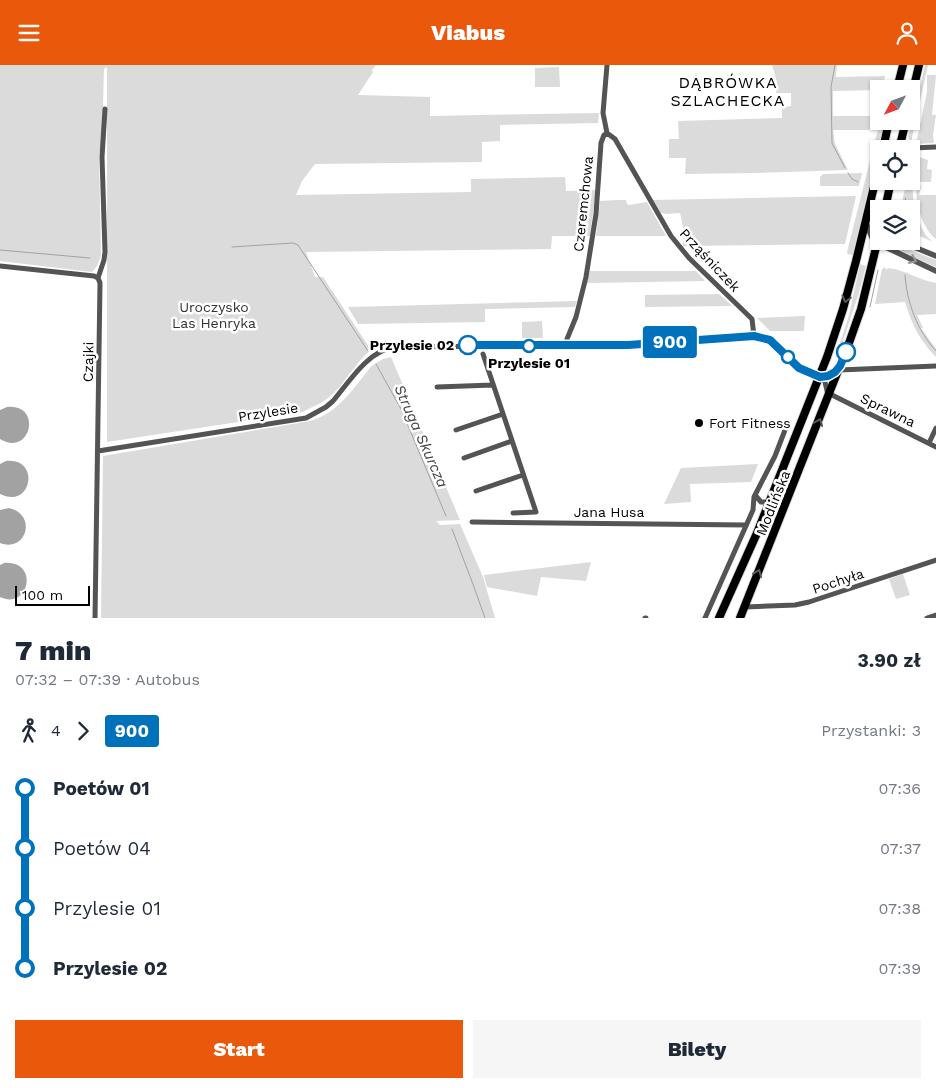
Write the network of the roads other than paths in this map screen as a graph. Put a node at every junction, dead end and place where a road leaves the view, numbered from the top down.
1 (606, 65) edge
2 (903, 65) edge
3 (920, 65) edge
4 (899, 80) edge
5 (916, 80) edge
6 (104, 109) dead end
7 (607, 133) junction
8 (936, 147) edge
9 (920, 148) edge
10 (874, 190) edge
11 (866, 223) junction
12 (870, 229) edge
13 (870, 244) edge
14 (920, 249) edge
15 (875, 250) edge
16 (890, 250) joint
17 (858, 252) junction
18 (936, 256) edge
19 (873, 258) junction
20 (0, 266) edge
21 (936, 271) edge
22 (98, 278) junction
23 (754, 336) junction
24 (567, 345) junction
25 (483, 354) dead end
26 (936, 366) edge
27 (840, 368) junction
28 (820, 377) junction
29 (493, 385) junction
30 (437, 387) dead end
31 (829, 396) junction
32 (503, 414) junction
33 (936, 428) edge
34 (456, 430) dead end
35 (785, 430) dead end
36 (512, 441) junction
37 (929, 443) junction
38 (936, 447) edge
39 (98, 451) junction
40 (464, 458) dead end
41 (523, 475) junction
42 (476, 491) dead end
43 (755, 495) junction
44 (767, 502) junction
45 (753, 510) junction
46 (512, 513) dead end
47 (472, 522) dead end
48 (746, 525) junction
49 (936, 560) edge
50 (745, 607) junction
51 (936, 615) edge
52 (95, 618) edge
53 (705, 618) edge
54 (719, 618) edge
55 (740, 618) edge
56 (927, 618) edge

1 - 7 street, Czeremchowa
2 - 4 main road
3 - 5 main road
6 - 22 street, Czajki
7 - 23 street, Prząśniczek
7 - 24 street, Czeremchowa
8 - 9 street
10 - 11 main road, Modlińska
11 - 12 street
11 - 17 main road, Modlińska
13 - 17 street
14 - 18 street
15 - 19 main road, Modlińska
16 - 19 street
16 -> 21 street
17 -> 28 main road, Modlińska
19 - 27 main road, Modlińska
20 - 22 street
22 - 39 street, Czajki
23 - 24 street, Przylesie
23 - 28 street
24 - 39 street, Przylesie
25 - 29 street
26 - 27 street
27 - 28 street
27 - 31 main road, Modlińska
28 - 31 street
28 - 44 main road, Modlińska
29 - 30 street
29 - 32 street
31 - 37 street, Sprawna
50 -> 31 main road, Modlińska
32 - 34 street
32 - 36 street
33 - 37 street
35 - 43 street, Modlińska
36 - 40 street
36 - 41 street
37 - 38 street, Sprawna
39 - 52 street, Czajki
41 - 42 street
41 - 46 street
43 - 44 street, Modlińska
43 - 45 street, Modlińska
44 - 45 street, Modlińska
44 - 54 main road, Modlińska
45 - 48 street, Modlińska
47 - 48 street, Jana Husa
48 - 53 street, Modlińska
49 - 50 street, Pochyła
50 - 55 main road, Modlińska
51 - 56 street

